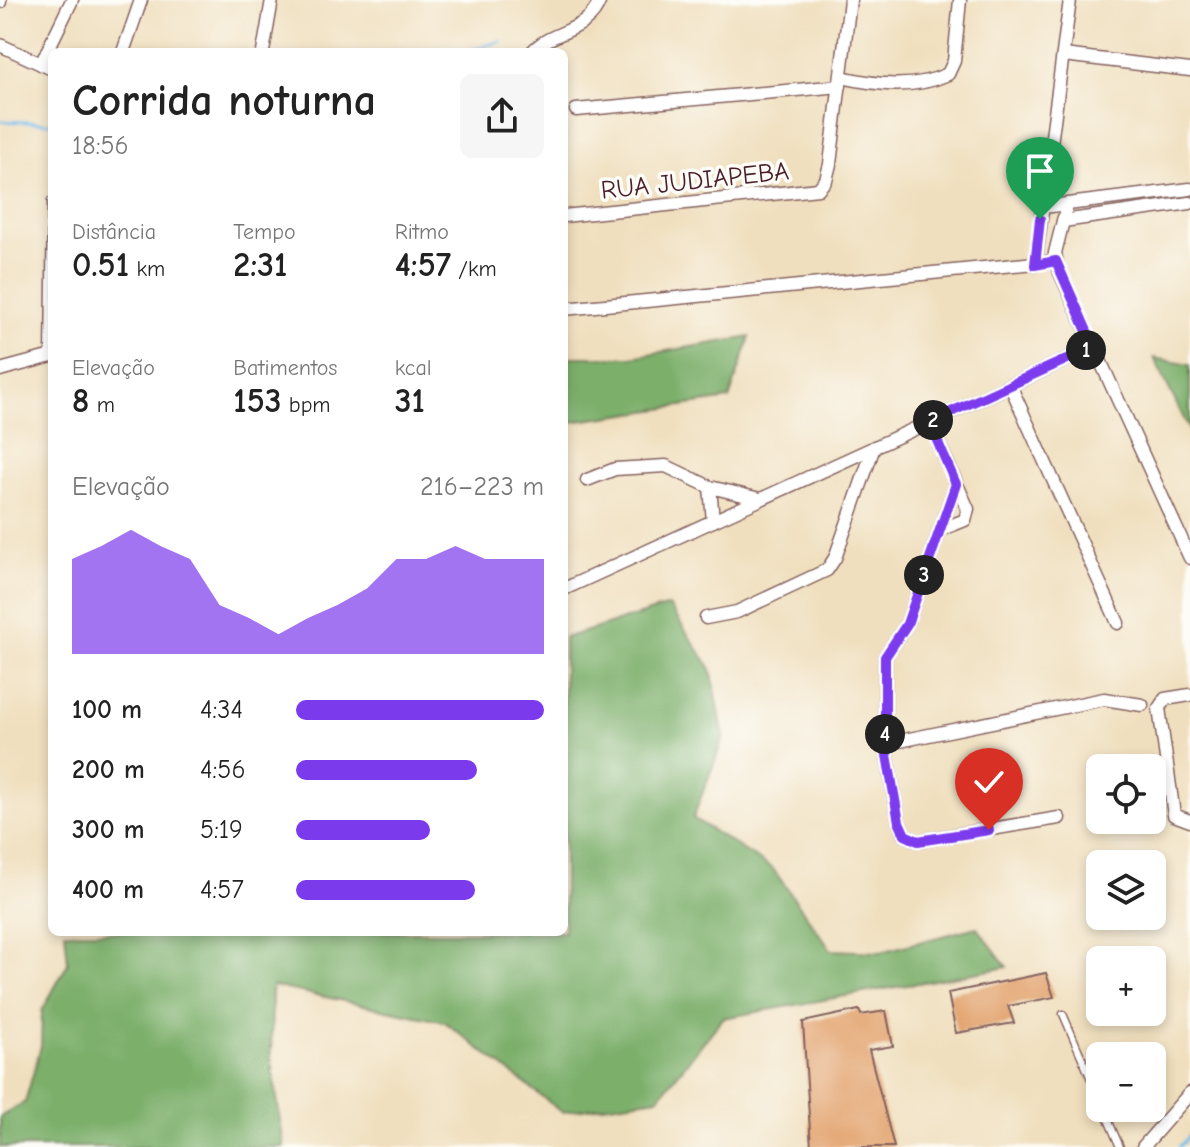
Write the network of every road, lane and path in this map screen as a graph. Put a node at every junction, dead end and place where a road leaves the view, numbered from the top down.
1 (72, 0) edge
2 (141, 0) edge
3 (272, 0) edge
4 (600, 0) edge
5 (850, 0) edge
6 (960, 0) edge
7 (1070, 0) edge
8 (0, 45) edge
9 (53, 48) edge
10 (124, 48) edge
11 (264, 48) edge
12 (540, 48) edge
13 (1063, 55) junction
14 (46, 67) edge
15 (1190, 70) edge
16 (840, 81) junction
17 (576, 110) dead end
18 (1190, 189) edge
19 (1190, 203) edge
20 (1067, 205) junction
21 (1043, 207) junction
22 (568, 216) edge
23 (1063, 221) junction
24 (1056, 261) junction
25 (1035, 265) junction
26 (568, 309) edge
27 (1094, 347) junction
28 (48, 357) edge
29 (0, 370) edge
30 (1010, 385) junction
31 (929, 422) junction
32 (874, 447) junction
33 (587, 480) dead end
34 (956, 484) junction
35 (710, 487) junction
36 (760, 499) junction
37 (713, 521) junction
38 (940, 530) junction
39 (1190, 558) edge
40 (568, 587) edge
41 (706, 618) dead end
42 (1118, 623) dead end
43 (1190, 695) edge
44 (1142, 705) dead end
45 (885, 744) junction
46 (1059, 818) dead end
47 (1190, 821) edge
48 (1063, 1014) dead end
49 (1086, 1067) edge
50 (1190, 1093) edge
51 (1109, 1122) edge
52 (1120, 1147) edge
53 (1143, 1147) edge

1 - 9 street
2 - 10 street
3 - 11 street
4 - 12 street
5 - 16 street
6 - 16 street
7 - 13 street
8 - 14 street
13 - 15 street
13 - 21 street
16 - 17 street
16 - 22 street, RUA JUDIAPEBA
18 - 20 street
19 - 23 street
20 - 21 street
20 - 23 street
21 - 25 street
23 - 24 street
24 - 25 street
24 - 27 street
25 - 26 street
27 - 30 street
27 - 39 street
28 - 29 street
30 - 31 street
30 - 42 street
31 - 32 street
31 - 34 street
32 - 36 street
32 - 41 street
33 - 35 street
34 - 38 street
34 - 38 street
35 - 36 street
35 - 37 street
36 - 37 street
37 - 40 street
38 - 45 street
43 - 47 street
44 - 45 street
45 - 46 street
48 - 49 lane
50 - 53 street
51 - 52 lane

